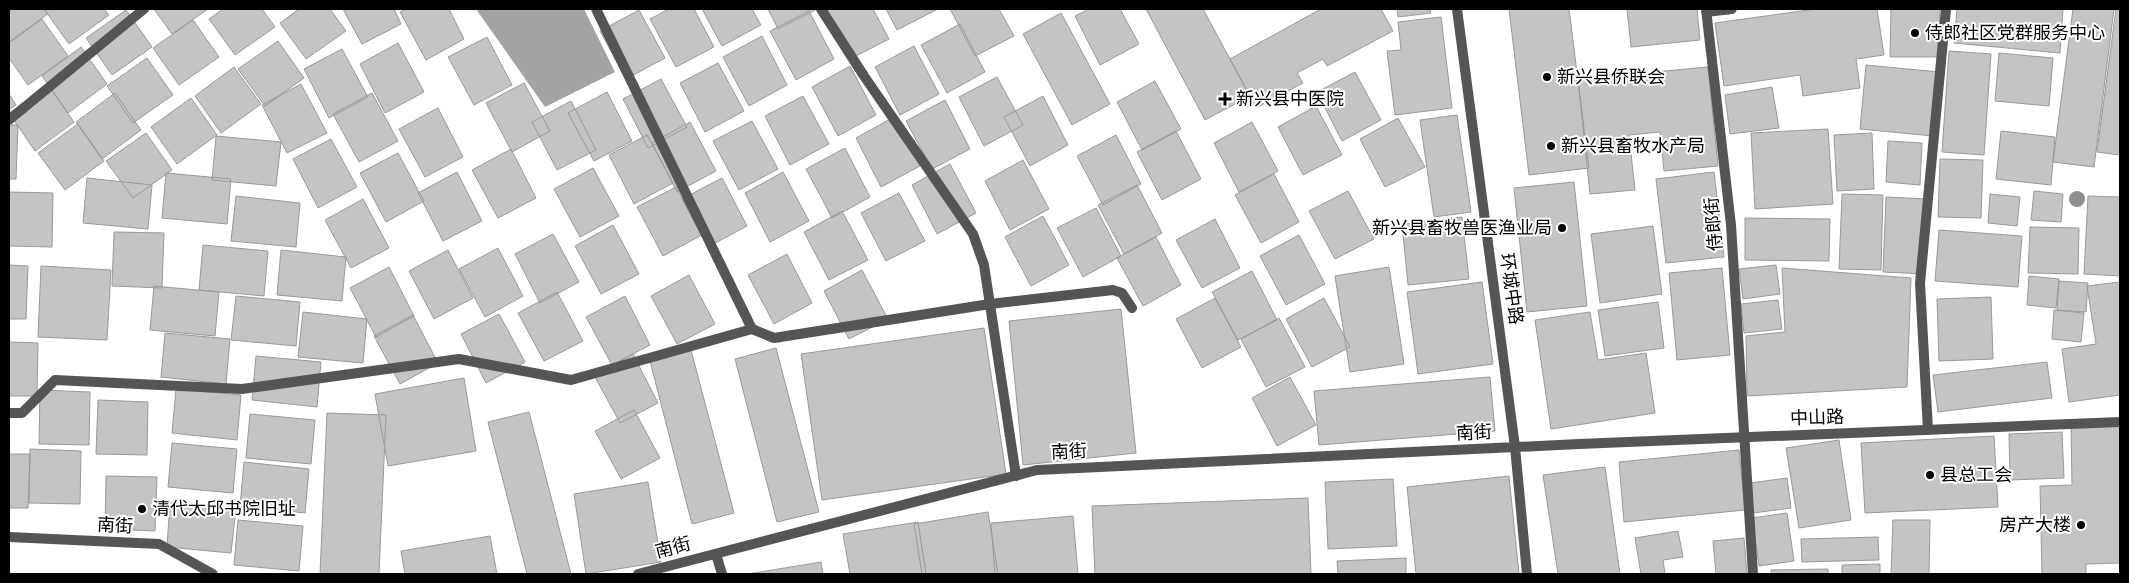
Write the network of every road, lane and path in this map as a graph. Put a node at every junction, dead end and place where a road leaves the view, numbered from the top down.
1 (144, 9) edge
2 (596, 9) edge
3 (821, 9) edge
4 (1457, 9) edge
5 (1732, 9) edge
6 (1946, 9) edge
7 (1706, 10) edge
8 (9, 120) edge
9 (990, 304) junction
10 (1132, 308) dead end
11 (752, 329) junction
12 (9, 413) edge
13 (2120, 422) edge
14 (1928, 430) junction
15 (1744, 438) junction
16 (1515, 447) junction
17 (1016, 476) junction
18 (9, 537) edge
19 (716, 554) junction
20 (213, 574) edge
21 (638, 574) edge
22 (722, 574) edge
23 (1527, 574) edge
24 (1754, 574) edge

1 - 8 street
2 - 11 street
3 - 9 street
4 - 16 street, 环城中路
5 - 7 street
6 - 14 street
7 - 15 street, 侍郎街
9 - 10 street
9 - 11 street
9 - 17 street
11 - 12 street
13 - 14 street, 中山路
14 - 15 street, 中山路
15 - 16 street, 中山路
15 - 24 street, 侍郎街
16 - 17 street, 南街
16 - 23 street, 环城中路
17 - 19 street, 南街
18 - 20 street, 南街
19 - 21 street, 南街
19 - 22 street

